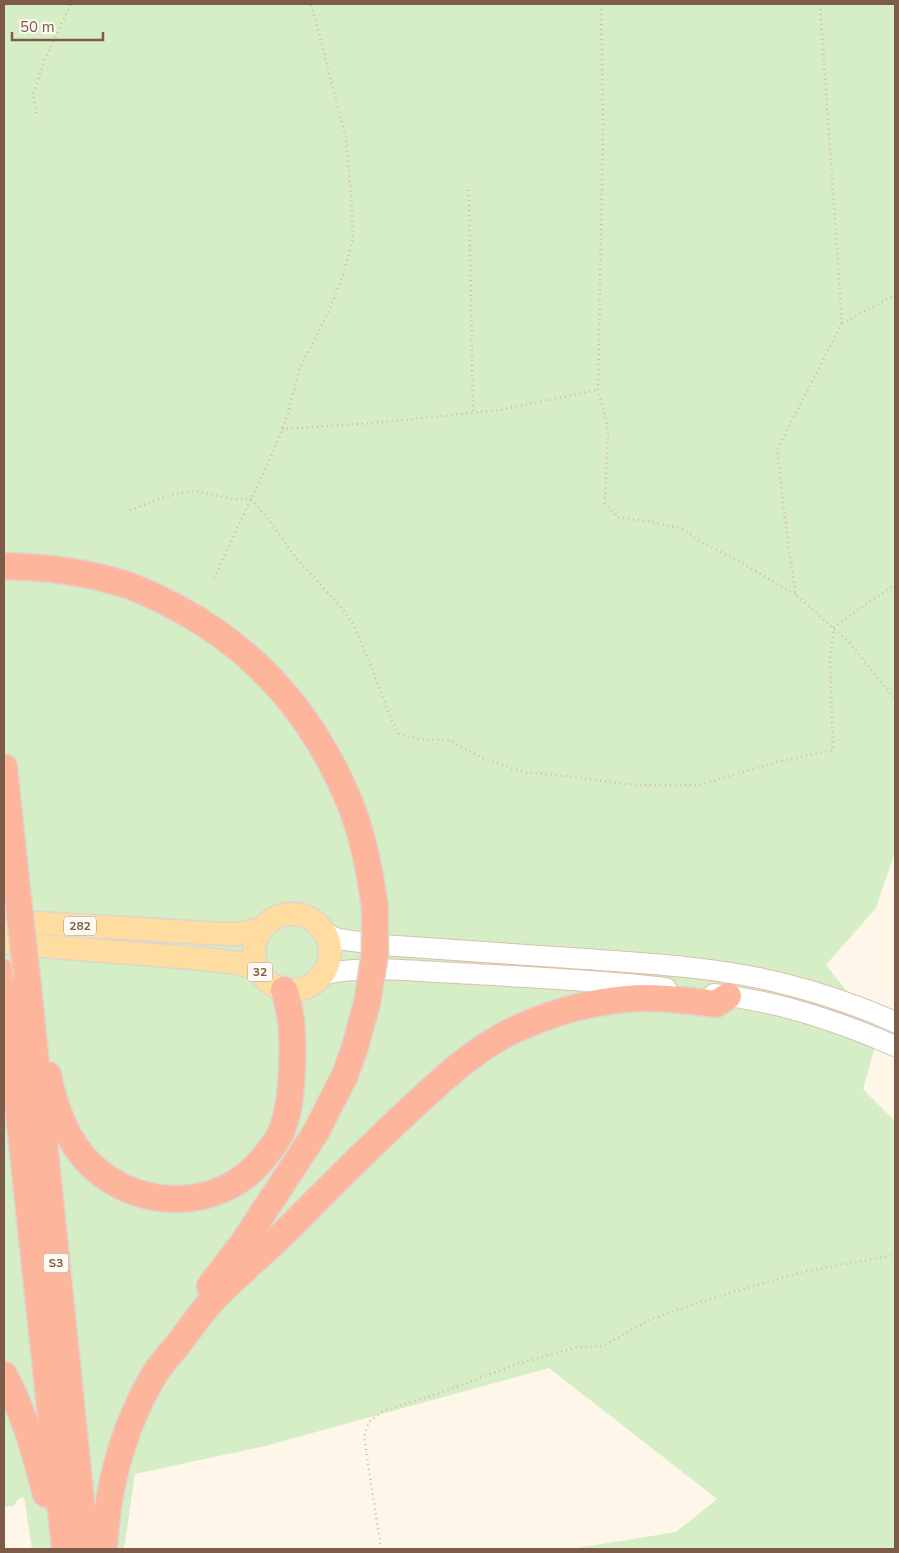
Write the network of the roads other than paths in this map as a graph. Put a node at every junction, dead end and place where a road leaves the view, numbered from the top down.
1 (4, 566) edge
2 (4, 767) edge
3 (4, 921) edge
4 (262, 929) junction
5 (325, 933) junction
6 (4, 944) edge
7 (257, 969) junction
8 (324, 974) junction
9 (12, 976) edge
10 (284, 990) junction
11 (728, 996) junction
12 (895, 1022) edge
13 (895, 1046) edge
14 (166, 1356) junction
15 (4, 1375) edge
16 (63, 1549) edge
17 (86, 1549) edge
18 (104, 1549) edge

1 - 14 highway, bridge
2 - 9 highway, S3, bridge
3 - 4 main road, 282
4 - 5 main road
4 - 7 main road, 32
5 - 8 main road
5 - 12 main road
6 - 7 main road, 32
7 - 10 main road, 32
8 - 10 main road, 32
8 - 11 main road
9 - 10 highway
9 - 16 highway, S3
9 - 17 highway, S3
11 - 13 main road
11 - 14 highway
14 - 18 highway
15 - 16 highway

